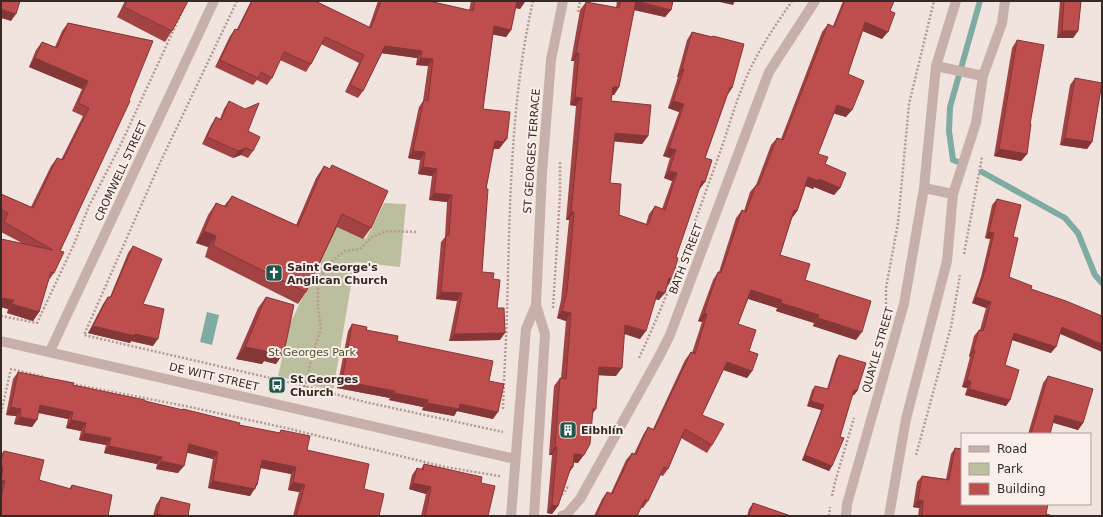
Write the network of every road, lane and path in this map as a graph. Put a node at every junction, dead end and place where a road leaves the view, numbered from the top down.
1 (187, 1) edge
2 (214, 1) edge
3 (238, 1) edge
4 (533, 1) edge
5 (563, 1) edge
6 (580, 1) edge
7 (792, 1) edge
8 (815, 1) edge
9 (934, 1) edge
10 (956, 1) edge
11 (1005, 1) edge
12 (577, 15) dead end
13 (936, 66) junction
14 (983, 76) junction
15 (560, 158) dead end
16 (924, 188) junction
17 (953, 194) junction
18 (416, 232) dead end
19 (536, 305) junction
20 (886, 310) dead end
21 (553, 311) dead end
22 (1, 316) edge
23 (1, 340) edge
24 (50, 351) junction
25 (637, 364) dead end
26 (48, 378) edge
27 (70, 383) edge
28 (305, 386) junction
29 (300, 409) junction
30 (503, 410) dead end
31 (1, 413) edge
32 (855, 415) dead end
33 (503, 424) dead end
34 (515, 459) junction
35 (499, 476) dead end
36 (572, 480) edge
37 (559, 498) edge
38 (510, 516) edge
39 (534, 516) edge
40 (562, 516) edge
41 (829, 516) edge
42 (846, 516) edge
43 (889, 516) edge

1 - 22 path
2 - 24 street, CROMWELL STREET
3 - 28 path
4 - 30 path
5 - 19 street, ST GEORGES TERRACE
6 - 12 path
7 - 25 path
8 - 40 street, BATH STREET
9 - 20 path
10 - 13 street, QUAYLE STREET
11 - 14 street
13 - 14 street
13 - 16 street, QUAYLE STREET
14 - 17 street
15 - 21 path
16 - 17 street
16 - 42 street, QUAYLE STREET
17 - 43 street
18 - 28 path
19 - 34 street, ST GEORGES TERRACE
19 - 39 street, ST GEORGES TERRACE
23 - 24 street, DE WITT STREET
24 - 29 street, DE WITT STREET
26 - 31 path
27 - 35 path
28 - 29 path
28 - 33 path
29 - 34 street, DE WITT STREET
32 - 41 path
34 - 38 street, ST GEORGES TERRACE
36 - 37 path

